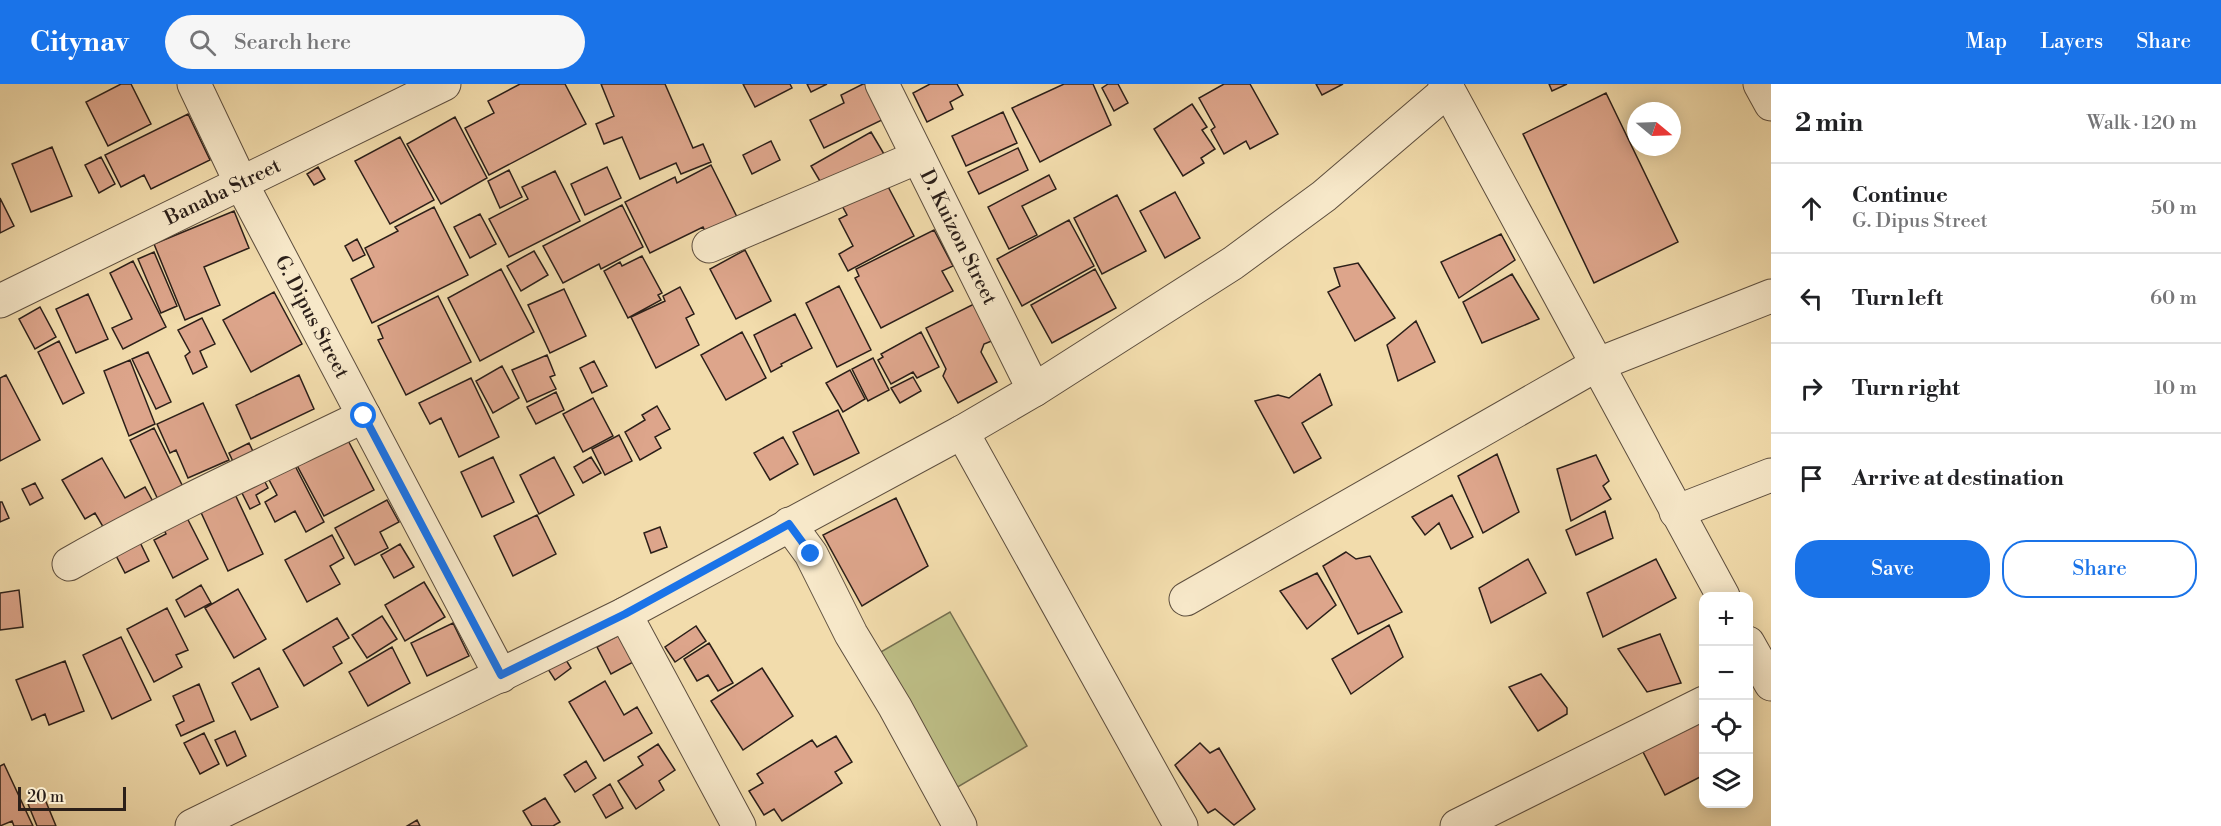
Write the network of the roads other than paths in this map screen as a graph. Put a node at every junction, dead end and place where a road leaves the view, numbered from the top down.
1 (194, 84) edge
2 (444, 84) edge
3 (882, 84) edge
4 (1760, 84) edge
5 (1447, 87) edge
6 (1771, 104) edge
7 (918, 157) junction
8 (242, 183) junction
9 (709, 246) dead end
10 (1771, 296) edge
11 (0, 301) edge
12 (1596, 365) junction
13 (1034, 390) junction
14 (364, 416) junction
15 (962, 432) junction
16 (1771, 475) edge
17 (1676, 512) junction
18 (789, 524) junction
19 (69, 564) dead end
20 (1720, 592) edge
21 (1186, 599) dead end
22 (625, 614) junction
23 (1750, 646) edge
24 (501, 675) junction
25 (1761, 679) edge
26 (1699, 705) edge
27 (192, 826) edge
28 (740, 826) edge
29 (960, 826) edge
30 (1181, 826) edge
31 (1457, 826) edge

1 - 8 street, G. Dipus Street
2 - 8 street, Banaba Street
3 - 7 street, D. Kuizon Street
4 - 6 street
5 - 12 street
5 - 13 street
7 - 9 street
7 - 13 street, D. Kuizon Street
8 - 11 street, Banaba Street
8 - 14 street, G. Dipus Street
10 - 12 street
12 - 17 street
12 - 21 street
13 - 15 street
14 - 19 street
14 - 24 street, G. Dipus Street
15 - 18 street
15 - 30 street
16 - 17 street
17 - 20 street
18 - 22 street
18 - 29 street
22 - 24 street
22 - 28 street
23 - 25 street
24 - 27 street
26 - 31 street

